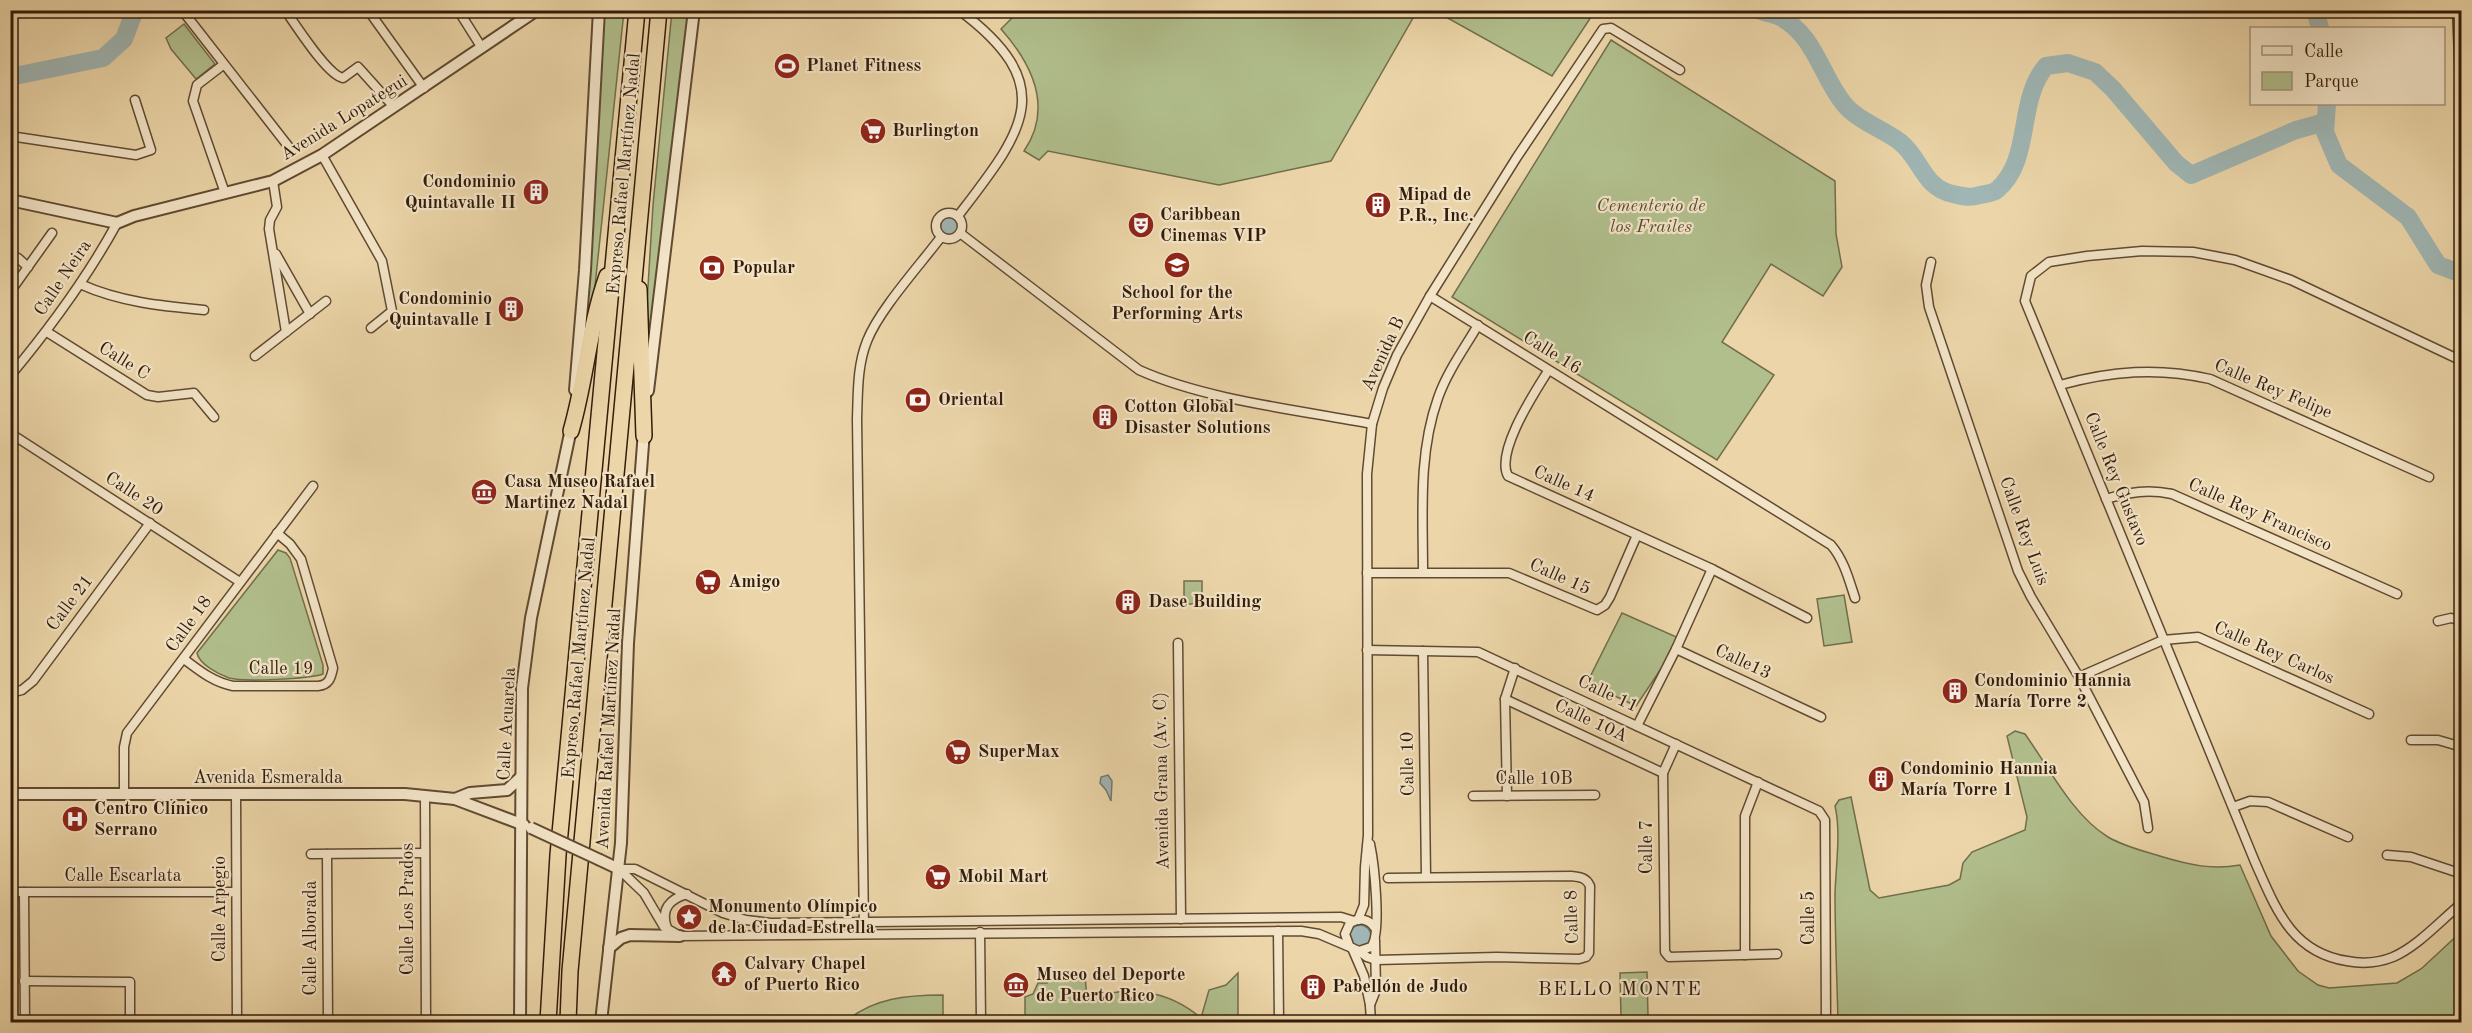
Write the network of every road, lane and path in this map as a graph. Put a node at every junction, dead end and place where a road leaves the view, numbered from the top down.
1 (182, 10) edge
2 (285, 10) edge
3 (368, 10) edge
4 (458, 10) edge
5 (537, 10) edge
6 (599, 10) edge
7 (637, 10) edge
8 (659, 10) edge
9 (694, 10) edge
10 (959, 10) edge
11 (2457, 10) edge
12 (2460, 36) edge
13 (482, 48) junction
14 (223, 64) junction
15 (1680, 70) dead end
16 (2460, 79) dead end
17 (424, 87) junction
18 (135, 100) dead end
19 (394, 107) junction
20 (10, 136) edge
21 (292, 151) dead end
22 (322, 155) junction
23 (273, 181) junction
24 (225, 193) junction
25 (10, 200) edge
26 (958, 216) junction
27 (117, 223) junction
28 (52, 233) dead end
29 (960, 233) junction
30 (941, 237) junction
31 (272, 247) junction
32 (614, 253) junction
33 (635, 256) junction
34 (10, 257) edge
35 (1931, 262) dead end
36 (28, 267) junction
37 (80, 284) junction
38 (10, 292) edge
39 (1430, 296) junction
40 (326, 301) dead end
41 (204, 310) dead end
42 (310, 314) junction
43 (1478, 325) junction
44 (371, 328) dead end
45 (47, 332) junction
46 (286, 332) junction
47 (255, 356) dead end
48 (2462, 361) edge
49 (1548, 371) junction
50 (10, 376) edge
51 (2060, 385) junction
52 (214, 417) dead end
53 (1372, 424) junction
54 (571, 431) junction
55 (10, 433) edge
56 (644, 436) junction
57 (2429, 477) dead end
58 (313, 486) dead end
59 (2106, 499) junction
60 (150, 523) junction
61 (277, 533) junction
62 (1637, 535) junction
63 (10, 543) edge
64 (10, 550) edge
65 (1712, 569) junction
66 (1423, 572) junction
67 (1367, 573) junction
68 (240, 582) junction
69 (2397, 594) dead end
70 (1855, 598) dead end
71 (1808, 618) dead end
72 (2438, 621) dead end
73 (2462, 621) edge
74 (2163, 640) junction
75 (1178, 643) dead end
76 (1676, 649) junction
77 (1367, 650) junction
78 (1423, 651) junction
79 (184, 659) junction
80 (1515, 668) junction
81 (2079, 677) junction
82 (10, 693) edge
83 (1505, 699) junction
84 (2369, 714) dead end
85 (1821, 717) dead end
86 (1637, 726) junction
87 (2410, 740) dead end
88 (1676, 744) junction
89 (2462, 747) edge
90 (1663, 773) junction
91 (520, 778) junction
92 (1758, 782) junction
93 (10, 794) edge
94 (124, 794) junction
95 (236, 794) junction
96 (1595, 795) dead end
97 (425, 796) junction
98 (1473, 796) dead end
99 (1506, 796) junction
100 (455, 799) junction
101 (2233, 807) junction
102 (1823, 814) joint
103 (520, 823) junction
104 (2148, 828) dead end
105 (1368, 835) junction
106 (2348, 837) dead end
107 (424, 853) junction
108 (311, 854) dead end
109 (327, 854) junction
110 (2387, 855) dead end
111 (619, 869) junction
112 (2462, 874) edge
113 (1426, 877) junction
114 (1388, 878) dead end
115 (10, 892) edge
116 (24, 892) junction
117 (236, 892) junction
118 (687, 894) junction
119 (2462, 903) edge
120 (1180, 919) junction
121 (1356, 921) junction
122 (864, 922) junction
123 (1375, 928) junction
124 (1278, 931) junction
125 (980, 932) junction
126 (675, 933) junction
127 (864, 933) junction
128 (1376, 940) junction
129 (609, 948) junction
130 (1353, 948) junction
131 (1665, 952) joint
132 (1777, 954) dead end
133 (1745, 955) junction
134 (1376, 960) junction
135 (24, 981) junction
136 (1370, 1005) junction
137 (25, 1023) edge
138 (130, 1023) edge
139 (237, 1023) edge
140 (328, 1023) edge
141 (426, 1023) edge
142 (520, 1023) edge
143 (548, 1023) edge
144 (568, 1023) edge
145 (601, 1023) edge
146 (981, 1023) edge
147 (1279, 1023) edge
148 (1371, 1023) edge
149 (1826, 1023) edge

1 - 14 street
2 - 19 street
3 - 17 street
4 - 13 street
5 - 13 street, Avenida Lopategui
6 - 54 street, Calle Acuarela
7 - 32 highway, Expreso Rafael Martínez Nadal
8 - 33 highway, Expreso Rafael Martínez Nadal
9 - 56 street, Avenida Rafael Martínez Nadal
10 - 26 street
11 - 12 street
12 - 16 street
13 - 17 street, Avenida Lopategui
14 - 21 street
14 - 24 street
15 - 39 street, Avenida B
17 - 19 street, Avenida Lopategui
18 - 20 street
19 - 22 street, Avenida Lopategui
22 - 23 street, Avenida Lopategui
22 - 44 street
23 - 24 street, Avenida Lopategui
23 - 31 street
24 - 27 street, Avenida Lopategui
25 - 27 street
26 - 29 street
26 - 30 street
27 - 37 street, Calle Neira
28 - 36 street
29 - 30 street
29 - 53 street
30 - 122 street
31 - 42 street
31 - 46 street
32 - 54 highway
32 - 143 highway, Expreso Rafael Martínez Nadal
33 - 56 highway
33 - 144 highway, Expreso Rafael Martínez Nadal
34 - 36 street
35 - 81 street, Calle Rey Luis
36 - 38 street
37 - 41 street
37 - 45 street, Calle Neira
39 - 43 street, Calle 16
39 - 53 street, Avenida B
40 - 42 street
42 - 46 street
43 - 49 street, Calle 16
43 - 66 street
45 - 50 street, Calle Neira
45 - 52 street, Calle C
46 - 47 street
48 - 51 street, Calle Rey Gustavo
49 - 62 street, Calle 14
49 - 70 street, Calle 16
51 - 57 street, Calle Rey Felipe
51 - 59 street, Calle Rey Gustavo
53 - 67 street, Avenida B
54 - 91 street, Calle Acuarela
55 - 60 street, Calle 20
56 - 111 street, Avenida Rafael Martínez Nadal
58 - 61 street, Calle 18
59 - 69 street, Calle Rey Francisco
59 - 74 street, Calle Rey Gustavo
60 - 68 street, Calle 20
60 - 82 street, Calle 21
61 - 68 street, Calle 18
61 - 79 street, Calle 19
62 - 65 street, Calle 14
62 - 66 street, Calle 15
63 - 64 street
65 - 71 street, Calle 14
65 - 76 street
66 - 67 street, Calle 15
67 - 77 street, Avenida B
68 - 79 street, Calle 18
72 - 73 street
74 - 81 street, Calle Rey Carlos
74 - 84 street, Calle Rey Carlos
74 - 101 street, Calle Rey Gustavo
75 - 120 street, Avenida Grana (Av. C)
76 - 85 street, Calle13
76 - 86 street
77 - 78 street, Calle 11
77 - 105 street, Avenida B
78 - 80 street, Calle 11
78 - 113 street, Calle 10
79 - 94 street, Calle 18
80 - 83 street
80 - 86 street, Calle 11
81 - 104 street, Calle Rey Luis
83 - 90 street, Calle 10A
83 - 99 street
86 - 88 street, Calle 11
87 - 89 street
88 - 90 street, Calle 7
88 - 92 street, Calle 11
90 - 131 street, Calle 7
91 - 100 street
91 - 103 street, Calle Acuarela
92 - 102 street, Calle 11
92 - 133 street
93 - 94 street, Avenida Esmeralda
94 - 95 street, Avenida Esmeralda
95 - 97 street, Avenida Esmeralda
95 - 117 street, Calle Arpegio
96 - 99 street, Calle 10B
97 - 100 street, Avenida Esmeralda
97 - 107 street, Calle Los Prados
98 - 99 street, Calle 10B
100 - 103 street, Avenida Esmeralda
101 - 106 street
101 - 119 street, Calle Rey Gustavo
102 - 149 street, Calle 5
103 - 111 street, Avenida Esmeralda, bridge
103 - 142 street, Calle Acuarela
105 - 121 street, Avenida B
105 - 123 street, Avenida B
107 - 109 street
107 - 141 street, Calle Los Prados
108 - 109 street
109 - 140 street, Calle Alborada
110 - 112 street
111 - 118 street
111 - 126 street
111 - 129 street, Avenida Rafael Martínez Nadal
113 - 114 street, Calle 8
113 - 134 street, Calle 8
115 - 116 street, Calle Escarlata
116 - 117 street, Calle Escarlata
116 - 135 street
117 - 139 street, Calle Arpegio
118 - 122 street
118 - 126 street
120 - 121 street
120 - 122 street
121 - 123 street
121 - 130 street
122 - 127 street
123 - 128 street
124 - 125 street, Calle 8
124 - 130 street, Calle 8
124 - 147 street
125 - 127 street, Calle 8
125 - 146 street
126 - 127 street, Calle 8
126 - 129 street
128 - 130 street
128 - 134 street
129 - 145 street, Avenida Rafael Martínez Nadal
130 - 134 street, Calle 8
130 - 136 street
131 - 133 street, Calle 5
132 - 133 street, Calle 5
134 - 136 street
135 - 137 street
135 - 138 street
136 - 148 street

